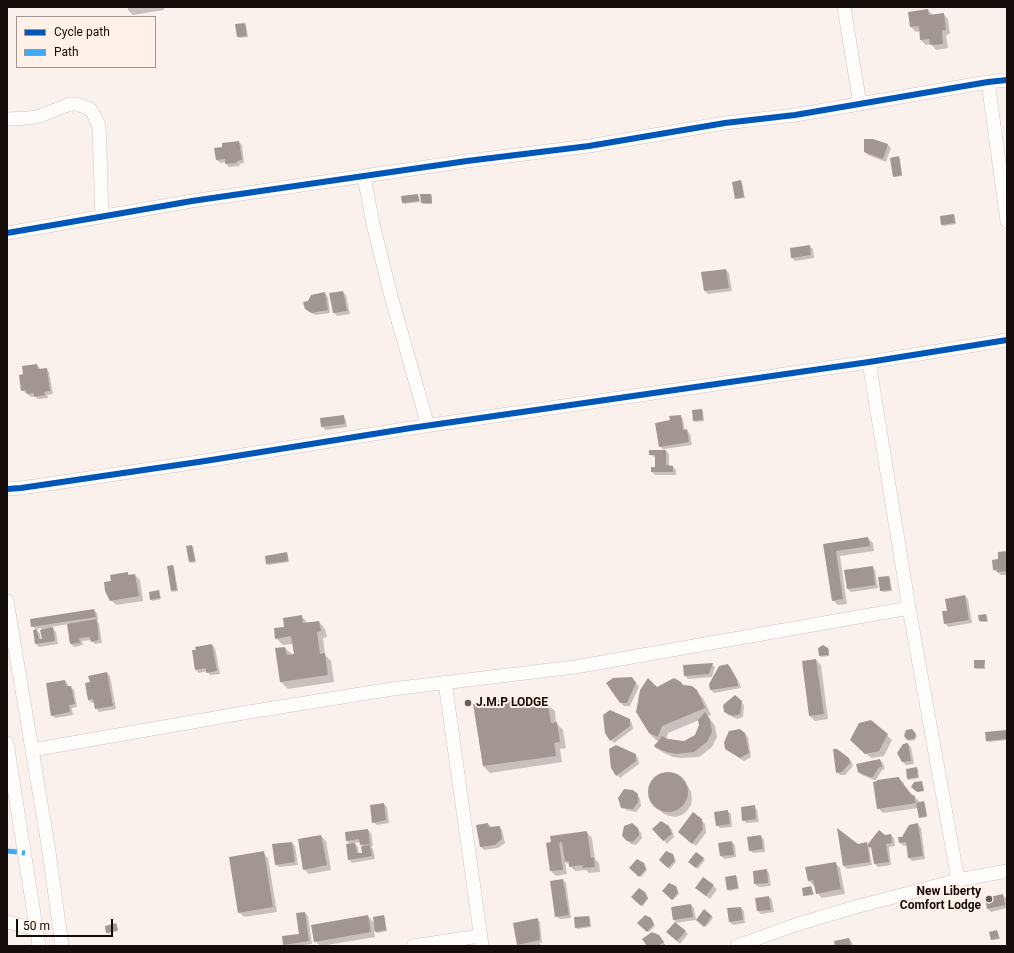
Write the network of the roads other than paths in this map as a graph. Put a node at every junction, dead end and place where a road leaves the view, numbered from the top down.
1 (844, 7) edge
2 (1007, 80) edge
3 (988, 82) junction
4 (860, 104) junction
5 (7, 119) edge
6 (364, 176) junction
7 (102, 217) junction
8 (1007, 221) edge
9 (7, 234) edge
10 (1007, 340) edge
11 (869, 362) junction
12 (428, 426) junction
13 (7, 489) edge
14 (7, 601) edge
15 (909, 608) junction
16 (445, 682) junction
17 (7, 743) edge
18 (32, 750) junction
19 (1007, 871) edge
20 (958, 880) junction
21 (7, 922) edge
22 (37, 929) junction
23 (481, 941) edge
24 (40, 946) edge
25 (62, 946) edge
26 (413, 946) edge
27 (737, 946) edge

1 - 4 street
2 - 3 street
3 - 4 street
3 - 8 street
4 - 6 street
5 - 7 street
6 - 7 street
6 - 12 street
7 - 9 street
10 - 11 street
11 - 12 street
11 - 15 street
12 - 13 street
14 - 18 street
15 - 16 street
15 - 20 street
16 - 18 street
16 - 23 street
17 - 22 street
18 - 25 street
19 - 20 street
20 - 27 street
21 - 22 street
22 - 24 street
23 - 26 street

